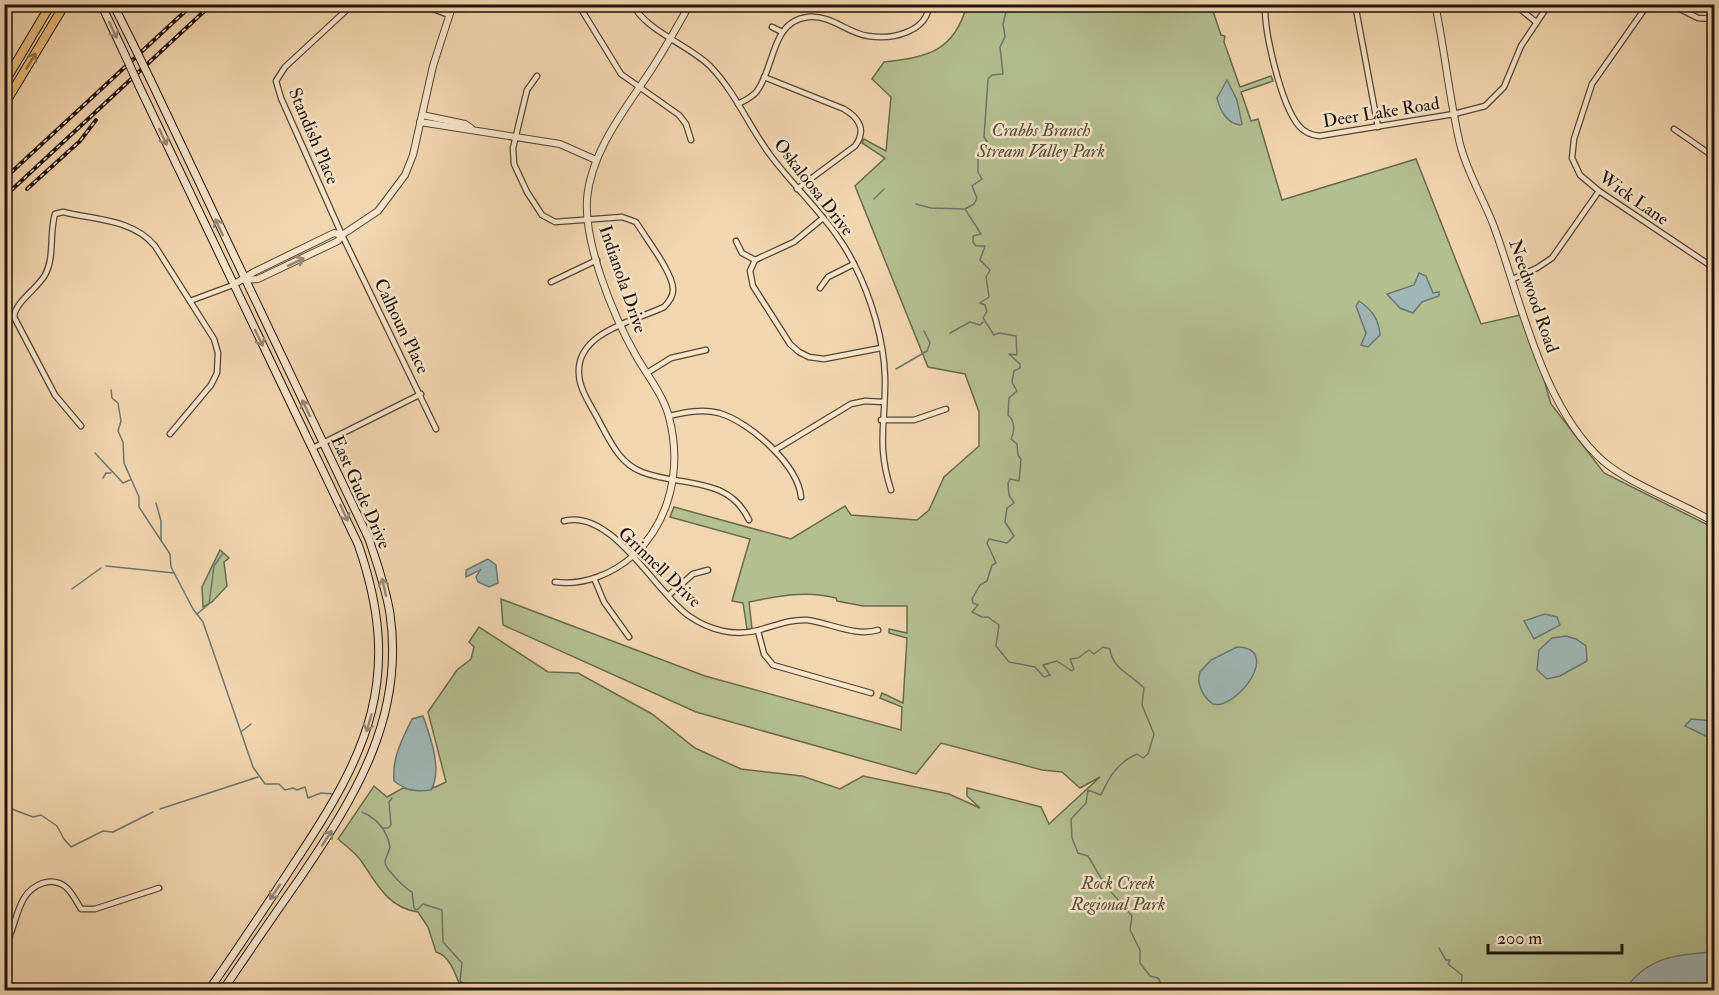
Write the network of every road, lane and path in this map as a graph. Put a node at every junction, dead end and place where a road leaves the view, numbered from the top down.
1 (51, 4) edge
2 (65, 4) edge
3 (101, 4) edge
4 (113, 4) edge
5 (353, 4) edge
6 (420, 4) edge
7 (453, 4) edge
8 (578, 4) edge
9 (633, 4) edge
10 (690, 4) edge
11 (930, 4) edge
12 (1265, 4) edge
13 (1355, 4) edge
14 (1436, 4) edge
15 (1514, 4) edge
16 (1549, 4) edge
17 (1648, 4) edge
18 (1670, 4) edge
19 (449, 15) junction
20 (1714, 20) edge
21 (1536, 22) junction
22 (772, 27) dead end
23 (782, 32) junction
24 (671, 37) junction
25 (537, 76) dead end
26 (764, 77) junction
27 (4, 83) edge
28 (640, 87) junction
29 (738, 104) junction
30 (4, 105) edge
31 (1454, 114) junction
32 (421, 119) junction
33 (1378, 127) junction
34 (1674, 129) dead end
35 (515, 136) junction
36 (691, 140) dead end
37 (1714, 157) edge
38 (596, 160) junction
39 (797, 189) junction
40 (1599, 191) junction
41 (823, 218) junction
42 (587, 220) junction
43 (342, 235) junction
44 (736, 241) dead end
45 (755, 260) junction
46 (597, 261) junction
47 (854, 264) junction
48 (1714, 268) edge
49 (1513, 279) junction
50 (244, 280) junction
51 (551, 282) dead end
52 (233, 285) junction
53 (820, 288) dead end
54 (190, 301) junction
55 (620, 326) junction
56 (881, 348) junction
57 (706, 350) dead end
58 (647, 373) junction
59 (421, 394) junction
60 (883, 402) junction
61 (946, 409) dead end
62 (669, 416) junction
63 (881, 420) junction
64 (81, 426) dead end
65 (436, 429) dead end
66 (170, 434) dead end
67 (323, 444) junction
68 (313, 448) junction
69 (774, 450) junction
70 (673, 478) junction
71 (891, 490) dead end
72 (801, 497) dead end
73 (749, 520) dead end
74 (564, 521) dead end
75 (1714, 522) edge
76 (634, 555) junction
77 (708, 570) dead end
78 (594, 578) junction
79 (555, 582) dead end
80 (669, 595) junction
81 (878, 630) dead end
82 (758, 631) junction
83 (629, 637) dead end
84 (377, 692) junction
85 (871, 693) dead end
86 (389, 694) junction
87 (159, 888) dead end
88 (4, 948) edge
89 (209, 990) edge
90 (223, 990) edge

1 - 27 main road
30 -> 2 main road
3 -> 52 main road, East Gude Drive, bridge
50 -> 4 main road, East Gude Drive, bridge
5 - 43 street, Standish Place
6 - 19 street
7 - 19 street
8 - 28 street
9 - 24 street, Oskaloosa Drive
10 - 24 street, Indianola Drive
11 - 23 street
12 - 33 street, Deer Lake Road
13 - 33 street
14 - 31 street, Needwood Road
15 - 21 street
16 - 21 street, Deer Lake Road
17 - 40 street, Wick Lane
18 - 20 street
19 - 32 street
21 - 31 street, Deer Lake Road
22 - 23 street
23 - 26 street
24 - 28 street, Indianola Drive
24 - 29 street, Oskaloosa Drive
25 - 35 street
26 - 29 street
26 - 39 street
28 - 36 street
28 - 38 street, Indianola Drive
29 - 39 street, Oskaloosa Drive
31 - 33 street, Deer Lake Road
31 - 49 street, Needwood Road
32 - 35 street
32 - 43 street
34 - 37 street
35 - 38 street
35 - 42 street
38 - 42 street, Indianola Drive
39 - 41 street, Oskaloosa Drive
40 - 48 street, Wick Lane
40 - 49 street
41 - 45 street
41 - 47 street, Oskaloosa Drive
42 - 46 street, Indianola Drive
42 - 55 street
43 - 50 street
43 - 59 street, Calhoun Place
44 - 45 street
45 - 56 street
46 - 51 street
46 - 55 street, Indianola Drive
47 - 53 street
47 - 56 street, Oskaloosa Drive
49 - 75 street, Needwood Road
50 - 52 street
67 -> 50 main road, East Gude Drive
52 - 54 street
52 -> 68 main road, East Gude Drive
54 - 64 street
54 - 66 street
55 - 58 street, Indianola Drive
55 - 70 street
56 - 60 street, Oskaloosa Drive
57 - 58 street
58 - 62 street, Indianola Drive
59 - 65 street, Calhoun Place
59 - 67 street
60 - 63 street, Oskaloosa Drive
60 - 69 street
61 - 63 street
62 - 69 street
62 - 70 street, Indianola Drive
63 - 71 street, Oskaloosa Drive
67 - 68 street
86 -> 67 main road, East Gude Drive
68 -> 84 main road, East Gude Drive
69 - 72 street
70 - 73 street
70 - 76 street, Indianola Drive
74 - 76 street, Grinnell Drive
76 - 78 street, Indianola Drive
76 - 80 street, Grinnell Drive
77 - 80 street
78 - 79 street, Indianola Drive
78 - 83 street
80 - 82 street, Grinnell Drive
81 - 82 street, Grinnell Drive
82 - 85 street
84 - 86 main road
84 -> 89 main road, East Gude Drive
90 -> 86 main road, East Gude Drive
87 - 88 street

